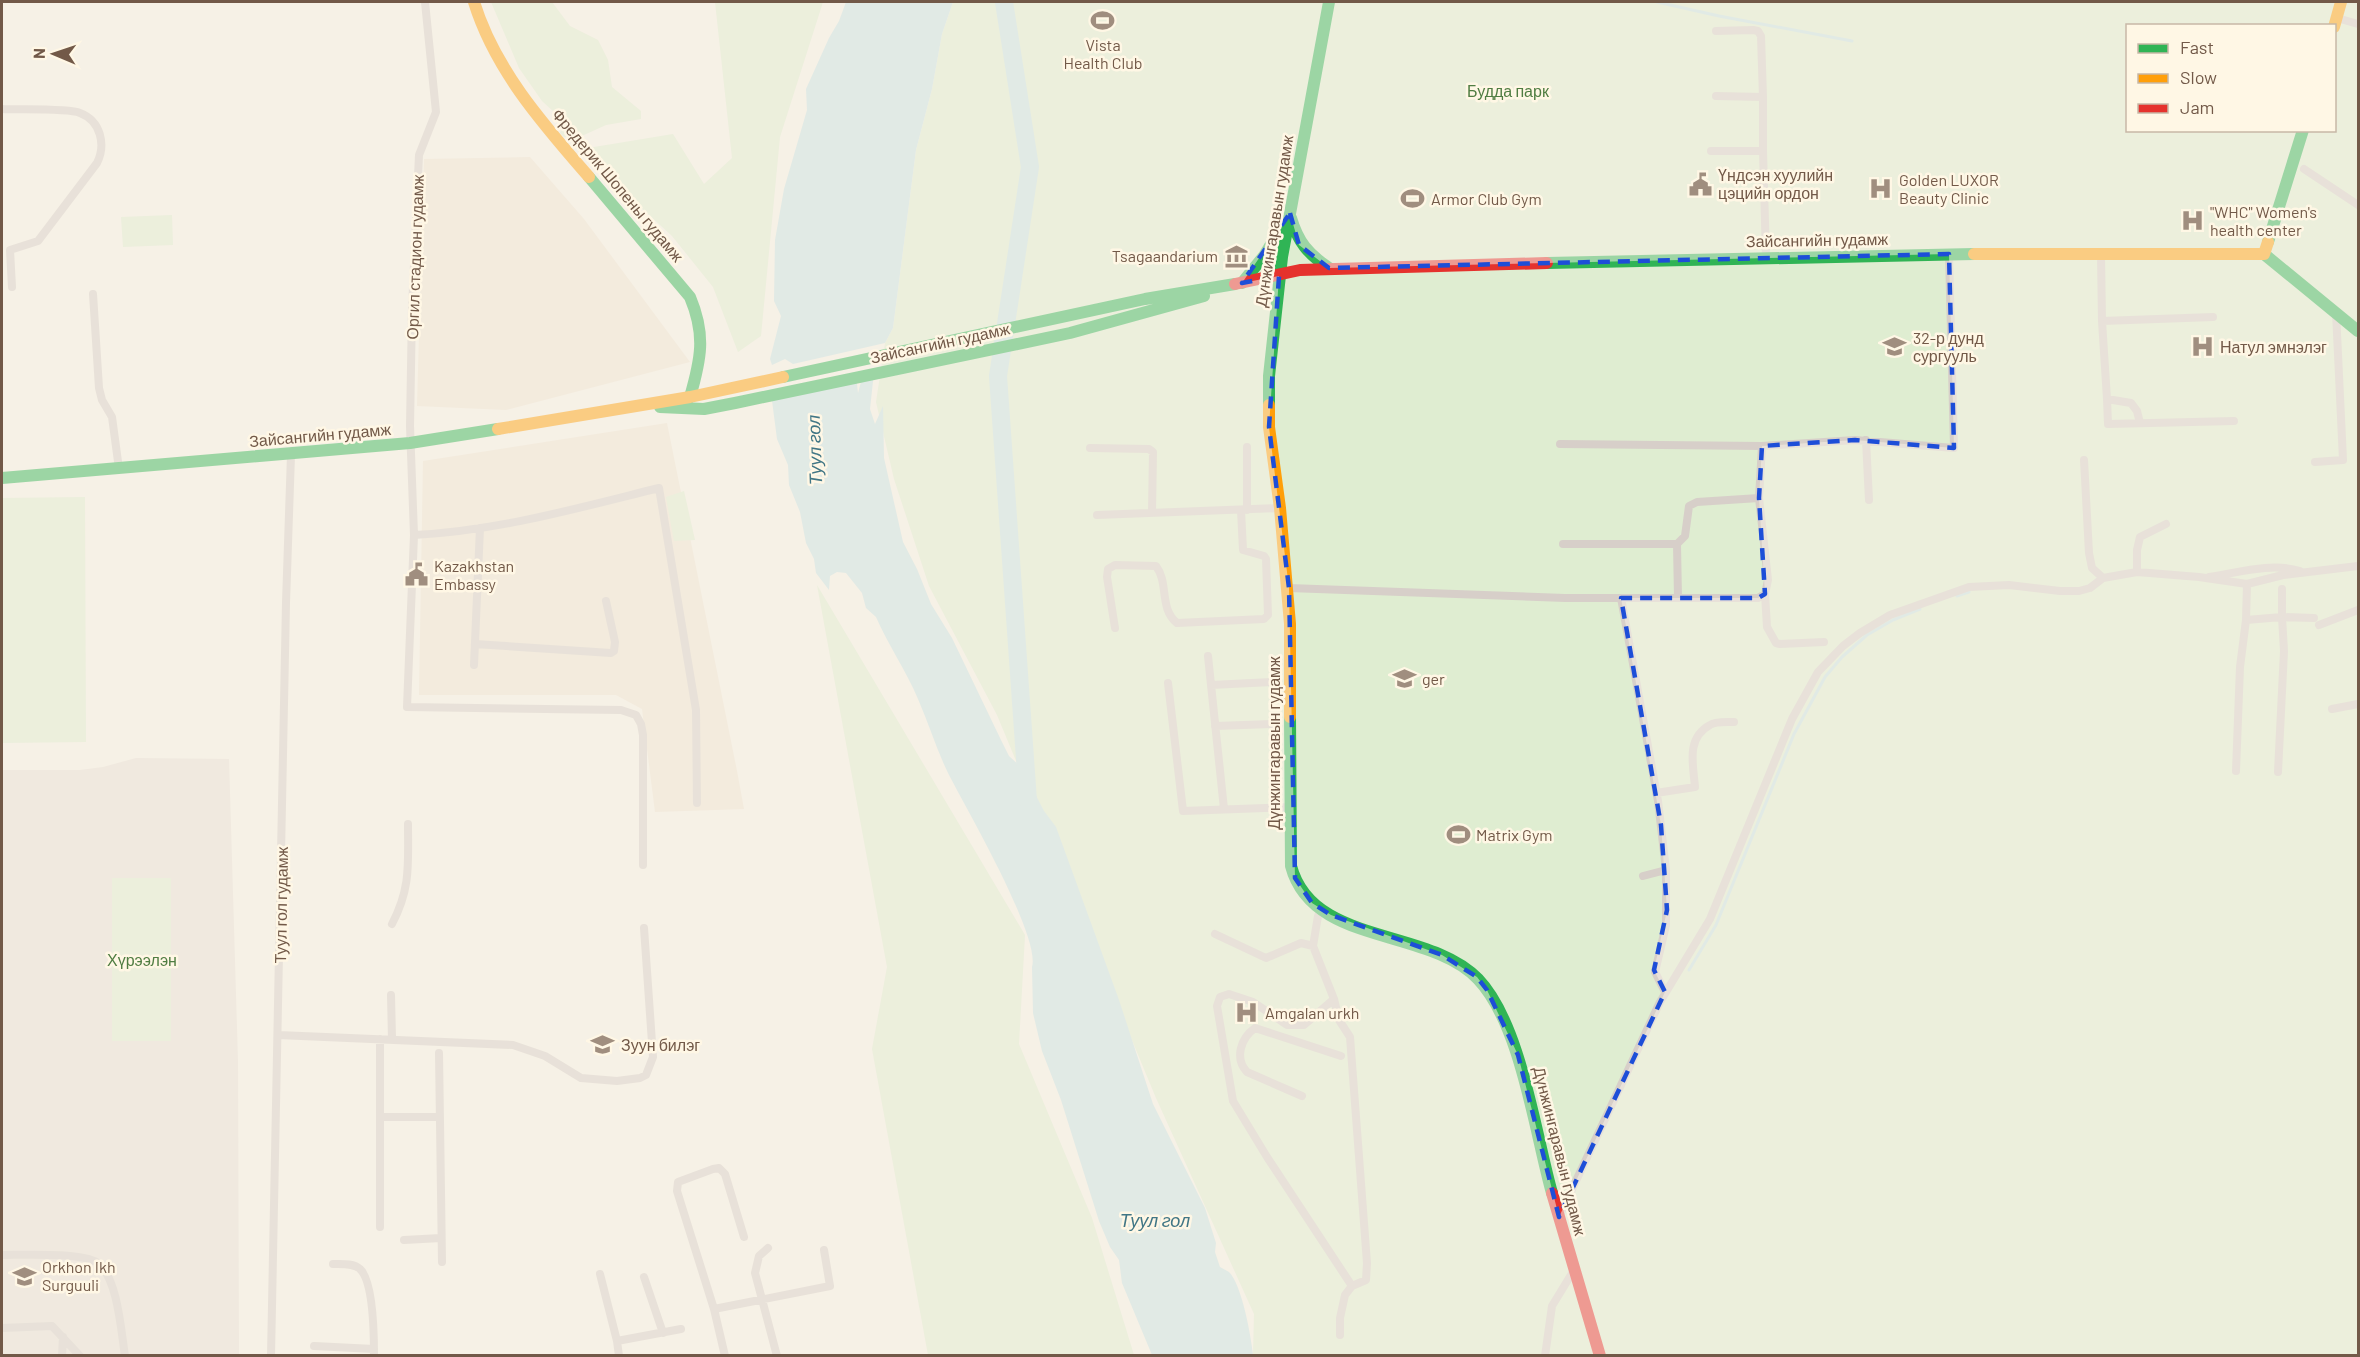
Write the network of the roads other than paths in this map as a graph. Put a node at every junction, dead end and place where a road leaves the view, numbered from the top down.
1 (425, 2) edge
2 (474, 2) edge
3 (1329, 2) edge
4 (2341, 2) edge
5 (2336, 22) edge
6 (2358, 24) edge
7 (1716, 31) dead end
8 (1716, 96) dead end
9 (1763, 97) junction
10 (2, 109) edge
11 (2301, 132) edge
12 (1711, 151) dead end
13 (1763, 151) junction
14 (2304, 169) dead end
15 (2358, 206) edge
16 (1290, 213) junction
17 (1949, 254) junction
18 (2100, 254) junction
19 (2264, 254) junction
20 (1766, 257) junction
21 (1329, 268) junction
22 (1279, 275) junction
23 (1242, 283) junction
24 (12, 287) dead end
25 (93, 294) dead end
26 (2336, 312) junction
27 (2213, 317) dead end
28 (2102, 321) junction
29 (2358, 331) edge
30 (690, 397) junction
31 (2108, 399) junction
32 (640, 406) junction
33 (2234, 421) dead end
34 (2140, 423) junction
35 (1866, 440) junction
36 (410, 443) junction
37 (1560, 444) dead end
38 (1762, 446) junction
39 (1247, 447) dead end
40 (1090, 448) dead end
41 (291, 455) junction
42 (2084, 460) dead end
43 (2315, 462) dead end
44 (119, 470) junction
45 (2, 478) edge
46 (1759, 498) junction
47 (1869, 500) dead end
48 (1280, 508) junction
49 (1244, 510) junction
50 (1152, 512) junction
51 (1097, 515) dead end
52 (2166, 524) dead end
53 (480, 528) junction
54 (414, 535) junction
55 (1563, 544) dead end
56 (1677, 544) junction
57 (2358, 566) edge
58 (2137, 572) junction
59 (2306, 573) junction
60 (2202, 577) junction
61 (2103, 578) junction
62 (2247, 584) junction
63 (1289, 588) junction
64 (2282, 589) dead end
65 (1765, 594) junction
66 (1621, 598) junction
67 (1678, 598) junction
68 (606, 601) dead end
69 (2358, 610) edge
70 (2282, 617) junction
71 (2246, 620) junction
72 (1115, 628) dead end
73 (1824, 642) dead end
74 (475, 644) junction
75 (1208, 656) dead end
76 (474, 665) dead end
77 (1272, 682) dead end
78 (1168, 683) dead end
79 (1211, 685) junction
80 (2358, 704) edge
81 (2332, 709) dead end
82 (1734, 722) dead end
83 (1275, 724) dead end
84 (1215, 726) junction
85 (2236, 771) dead end
86 (2278, 772) dead end
87 (1656, 793) junction
88 (697, 804) dead end
89 (1292, 807) junction
90 (1224, 809) junction
91 (408, 825) dead end
92 (643, 865) dead end
93 (1666, 870) junction
94 (1643, 876) dead end
95 (1321, 909) junction
96 (393, 924) dead end
97 (645, 928) dead end
98 (1215, 934) dead end
99 (1313, 946) junction
100 (1665, 992) junction
101 (391, 995) dead end
102 (1334, 999) junction
103 (278, 1035) junction
104 (380, 1039) junction
105 (392, 1040) junction
106 (439, 1053) dead end
107 (1341, 1056) dead end
108 (1302, 1096) dead end
109 (380, 1117) junction
110 (440, 1117) junction
111 (1559, 1217) junction
112 (380, 1227) dead end
113 (744, 1237) dead end
114 (441, 1238) junction
115 (404, 1239) dead end
116 (768, 1248) dead end
117 (824, 1250) dead end
118 (2, 1255) edge
119 (442, 1262) dead end
120 (333, 1264) dead end
121 (1574, 1270) junction
122 (600, 1274) dead end
123 (644, 1276) dead end
124 (1352, 1286) junction
125 (763, 1300) junction
126 (714, 1309) junction
127 (2, 1329) edge
128 (681, 1329) dead end
129 (663, 1333) junction
130 (1340, 1335) dead end
131 (63, 1337) junction
132 (617, 1341) junction
133 (314, 1346) dead end
134 (374, 1352) edge
135 (62, 1356) edge
136 (80, 1356) edge
137 (125, 1356) edge
138 (271, 1356) edge
139 (619, 1356) edge
140 (725, 1356) edge
141 (777, 1356) edge
142 (1545, 1356) edge
143 (1600, 1356) edge

1 - 36 street, Оргил стадион гудамж
2 - 30 main road, Фредерик Шопены гудамж
3 - 16 main road, Дүнжингаравын гудамж
4 - 5 main road
5 - 6 street
7 - 9 street
8 - 9 street
9 - 13 street
10 - 24 street
11 - 19 main road
12 - 13 street
13 - 20 street
14 - 15 street
16 - 21 main road
16 - 22 main road, Дүнжингаравын гудамж
16 - 23 main road
17 - 18 main road, Зайсангийн гудамж
17 - 20 main road, Зайсангийн гудамж
17 - 35 street
18 - 19 main road, Зайсангийн гудамж
18 - 28 street
19 - 26 main road
20 - 21 main road, Зайсангийн гудамж
21 - 22 main road, Зайсангийн гудамж
22 - 23 main road, Зайсангийн гудамж
22 - 48 main road, Дүнжингаравын гудамж
23 - 30 main road, Зайсангийн гудамж
23 - 32 main road, Зайсангийн гудамж
25 - 44 street
26 - 29 main road
26 - 43 street
27 - 28 street
28 - 31 street
30 - 32 main road, Зайсангийн гудамж
31 - 34 street
31 - 34 street
32 - 36 main road, Зайсангийн гудамж
33 - 34 street
35 - 38 street
35 - 47 street
36 - 41 main road, Зайсангийн гудамж
36 - 54 street, Оргил стадион гудамж
37 - 38 street
38 - 46 street
39 - 49 street
40 - 50 street
41 - 44 main road, Зайсангийн гудамж
41 - 103 street, Туул гол гудамж
42 - 61 street
44 - 45 main road, Зайсангийн гудамж
46 - 56 street
46 - 65 street
48 - 49 street
48 - 63 main road, Дүнжингаравын гудамж
49 - 50 street
49 - 72 street
50 - 51 street
52 - 58 street
53 - 54 street
53 - 74 street
53 - 88 street
54 - 92 street, Оргил стадион гудамж
55 - 56 street
56 - 67 street
57 - 59 street
58 - 60 street
58 - 61 street
59 - 60 street
59 - 62 street
60 - 62 street
61 - 100 street
62 - 71 street
63 - 66 street
63 - 89 main road, Дүнжингаравын гудамж
64 - 70 street
65 - 67 street
65 - 73 street
66 - 67 street
66 - 87 street
68 - 74 street
69 - 70 street
70 - 71 street
70 - 86 street
71 - 85 street
74 - 76 street
75 - 79 street
77 - 79 street
78 - 90 street
79 - 84 street
80 - 81 street
82 - 87 street
83 - 84 street
84 - 90 street
87 - 93 street
89 - 90 street
89 - 95 main road, Дүнжингаравын гудамж
91 - 96 street
93 - 94 street
93 - 100 street
95 - 99 street
95 - 111 main road, Дүнжингаравын гудамж
97 - 105 street
98 - 99 street
99 - 102 street
100 - 111 street
101 - 105 street
102 - 124 street
102 - 124 street
103 - 104 street
103 - 138 street, Туул гол гудамж
104 - 105 street
104 - 109 street
106 - 110 street
107 - 108 street
109 - 110 street
109 - 112 street
110 - 114 street
111 - 121 main road, Дүнжингаравын гудамж
113 - 126 street
114 - 115 street
114 - 119 street
116 - 125 street
117 - 125 street
118 - 137 street
120 - 134 street
121 - 142 street
121 - 143 main road, Дүнжингаравын гудамж
122 - 132 street
123 - 129 street
124 - 130 street
125 - 126 street
125 - 141 street
126 - 140 street
127 - 131 street
128 - 129 street
129 - 132 street
131 - 135 street
131 - 136 street
132 - 139 street
133 - 134 street

